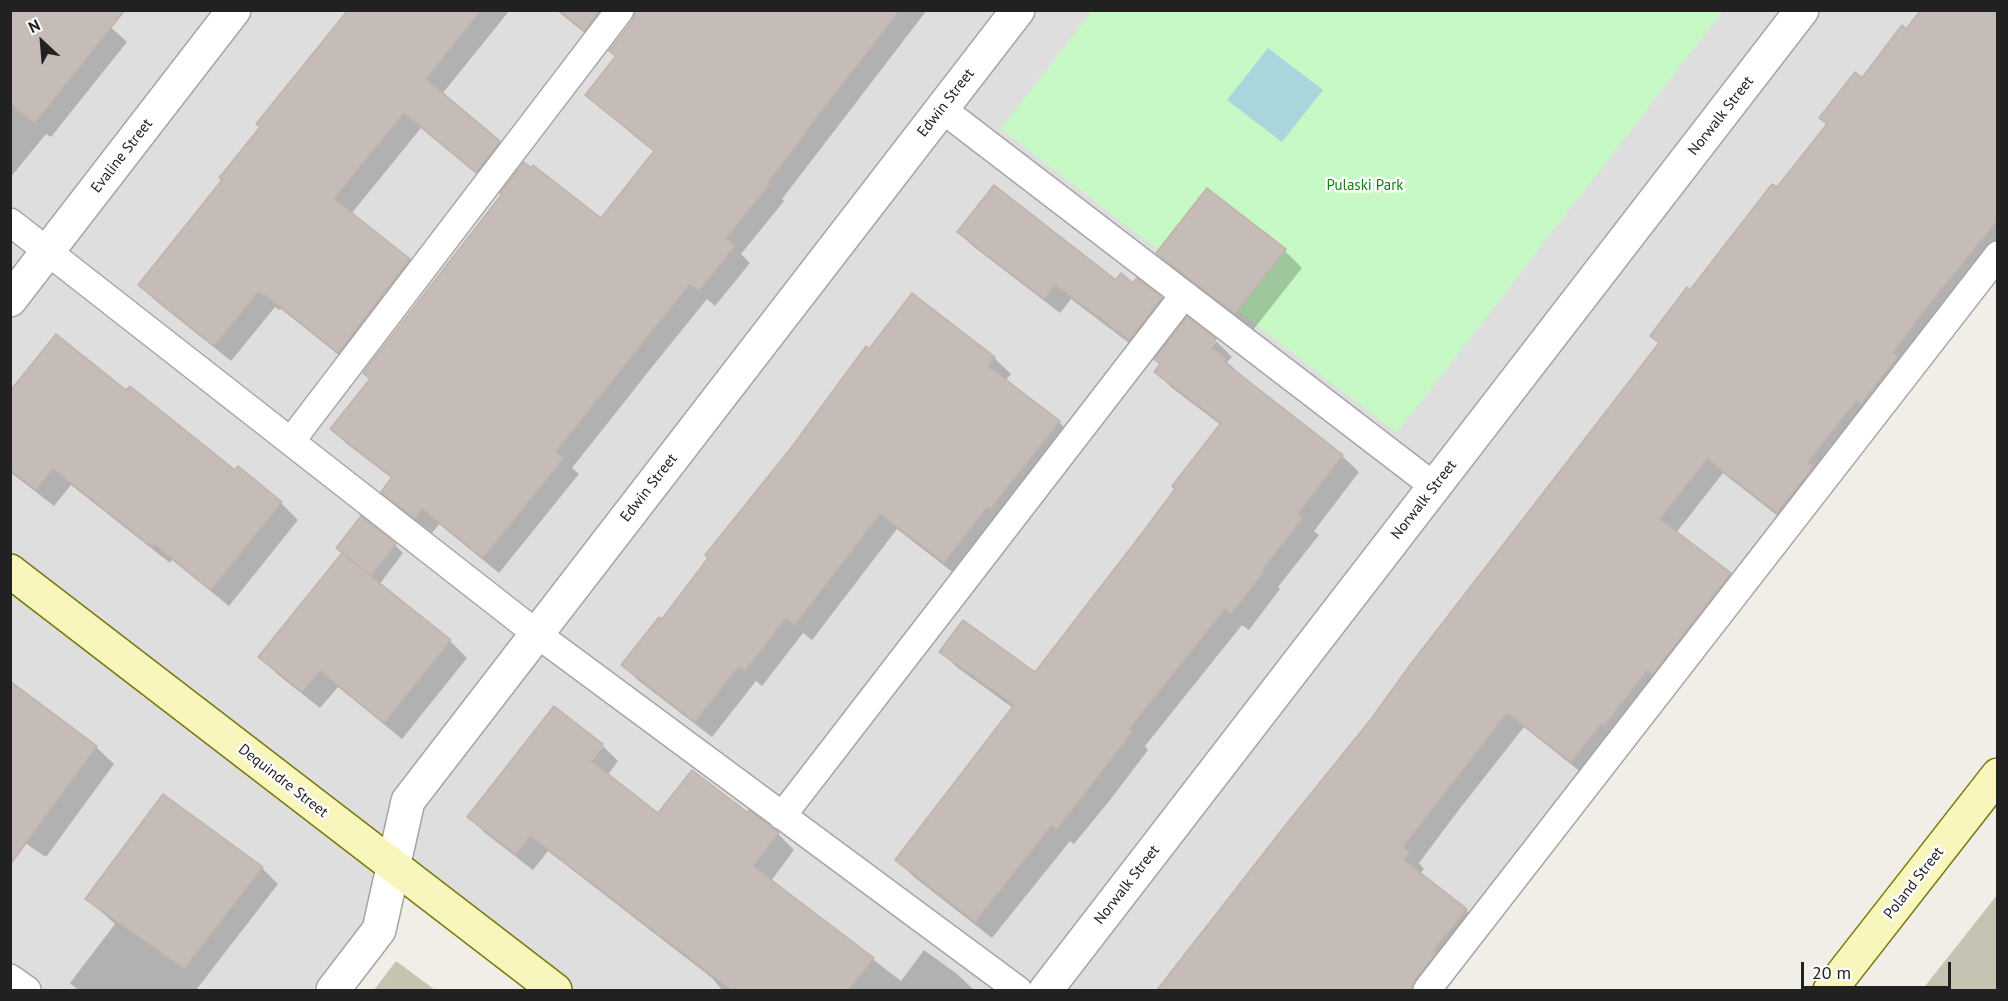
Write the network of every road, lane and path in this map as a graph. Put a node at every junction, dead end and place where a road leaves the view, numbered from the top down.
1 (234, 10) edge
2 (620, 10) edge
3 (1018, 10) edge
4 (1802, 10) edge
5 (942, 109) junction
6 (10, 222) edge
7 (48, 251) junction
8 (1998, 255) edge
9 (1184, 295) junction
10 (10, 300) edge
11 (291, 441) junction
12 (1435, 487) junction
13 (10, 571) edge
14 (537, 634) junction
15 (1998, 775) edge
16 (782, 816) junction
17 (394, 866) junction
18 (10, 978) edge
19 (27, 990) edge
20 (333, 990) edge
21 (555, 990) edge
22 (1018, 990) edge
23 (1046, 990) edge
24 (1427, 990) edge
25 (1830, 990) edge

1 - 7 street, Evaline Street
2 - 11 lane
3 - 5 street, Edwin Street
4 - 12 street, Norwalk Street
5 - 9 lane
5 - 14 street, Edwin Street
6 - 7 lane
7 - 10 street, Evaline Street
7 - 11 lane
8 - 24 lane
9 - 12 lane
9 - 16 lane
11 - 14 lane
12 - 23 street, Norwalk Street
13 - 17 street, Dequindre Street
14 - 16 lane
14 - 17 street, Edwin Street
15 - 25 street, Poland Street
16 - 22 lane
17 - 20 street, Edwin Street
17 - 21 street, Dequindre Street
18 - 19 lane

